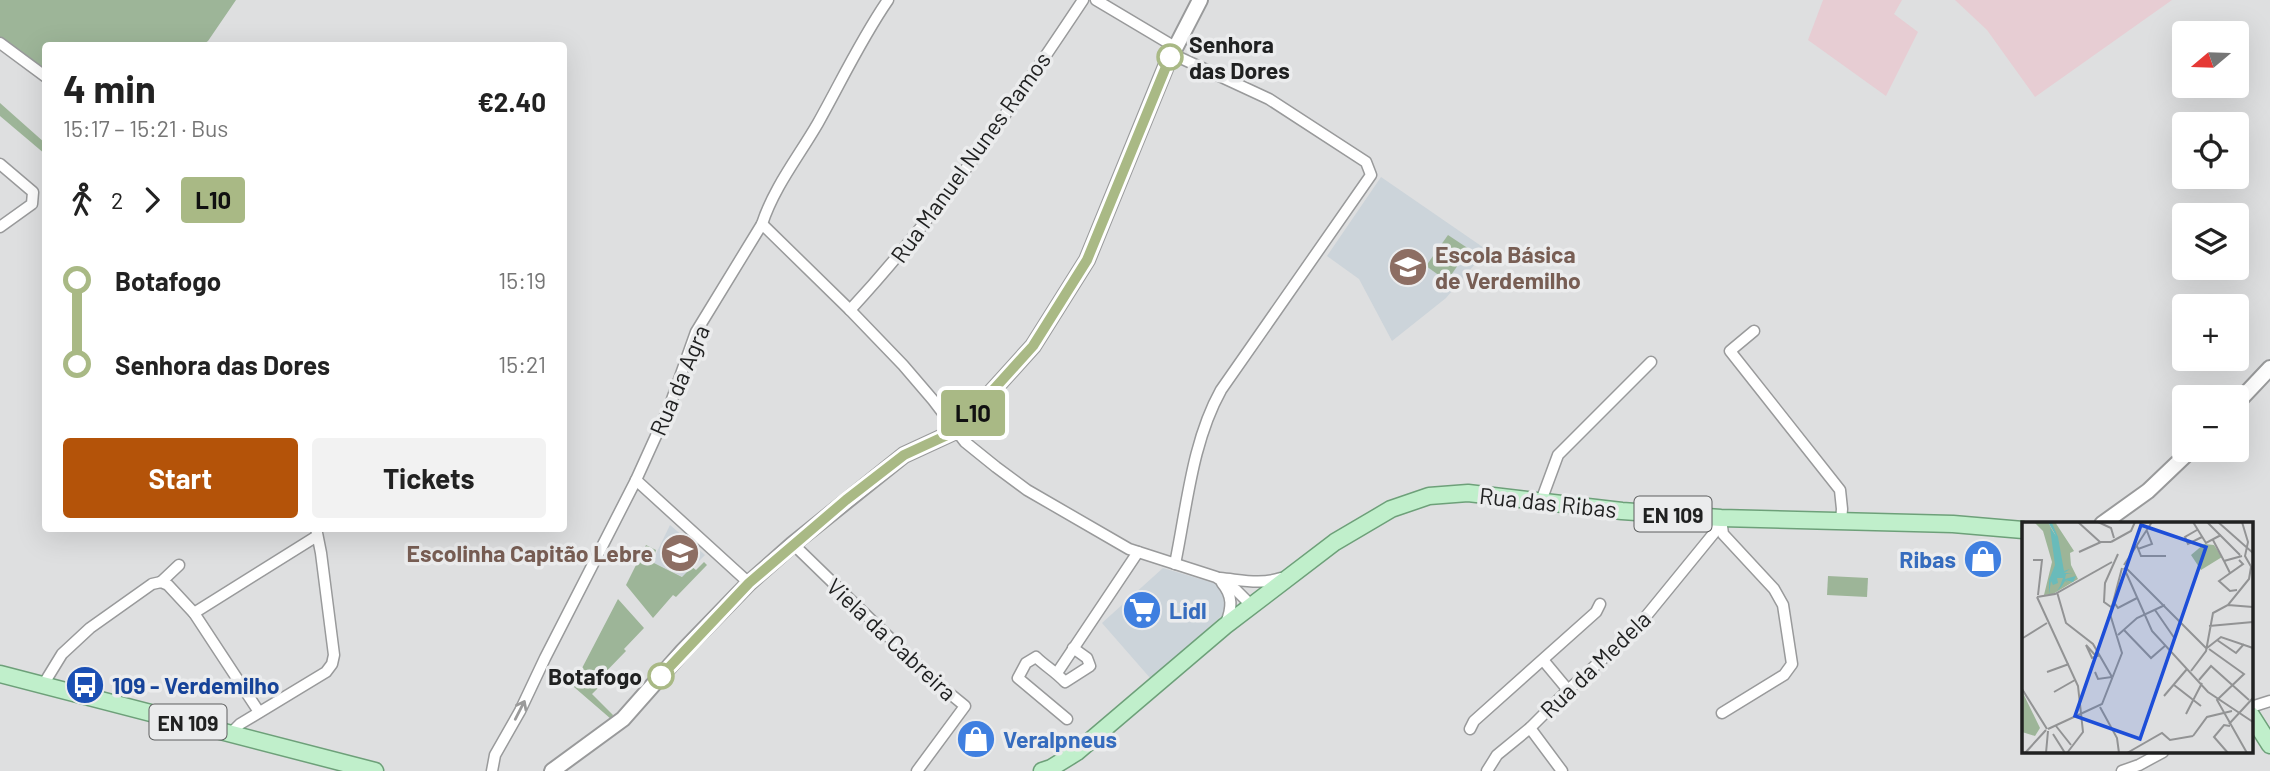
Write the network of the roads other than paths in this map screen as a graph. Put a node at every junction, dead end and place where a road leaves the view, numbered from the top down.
1 (888, 0) edge
2 (1083, 0) edge
3 (1096, 0) edge
4 (1200, 0) edge
5 (0, 43) edge
6 (1173, 50) junction
7 (42, 74) edge
8 (0, 164) edge
9 (762, 224) junction
10 (0, 228) edge
11 (850, 310) junction
12 (1754, 331) dead end
13 (1651, 362) dead end
14 (2270, 368) edge
15 (2249, 390) edge
16 (956, 431) junction
17 (2178, 462) edge
18 (636, 480) junction
19 (1541, 501) junction
20 (1721, 518) junction
21 (1841, 521) junction
22 (2105, 522) edge
23 (2022, 530) edge
24 (316, 532) edge
25 (793, 544) junction
26 (1138, 552) junction
27 (1175, 564) junction
28 (179, 565) dead end
29 (1293, 574) junction
30 (1216, 577) junction
31 (1242, 581) junction
32 (160, 582) junction
33 (749, 583) junction
34 (1600, 604) dead end
35 (1251, 605) junction
36 (194, 613) junction
37 (1225, 625) junction
38 (1073, 648) junction
39 (1543, 660) junction
40 (1058, 673) junction
41 (0, 674) edge
42 (43, 685) junction
43 (1568, 690) junction
44 (2270, 701) edge
45 (2252, 707) edge
46 (259, 712) junction
47 (1722, 713) dead end
48 (2252, 717) edge
49 (1067, 719) dead end
50 (1530, 728) junction
51 (1470, 729) dead end
52 (231, 733) junction
53 (2270, 745) edge
54 (2158, 754) edge
55 (375, 771) edge
56 (492, 771) edge
57 (552, 771) edge
58 (917, 771) edge
59 (1042, 771) edge
60 (1487, 771) edge
61 (1562, 771) edge
62 (2122, 771) edge

1 - 9 street, Rua da Agra
2 - 11 street, Rua Manuel Nunes Ramos
3 - 6 street
4 - 6 main road
5 - 7 street
6 - 16 main road
6 - 27 street
8 - 10 street
9 - 11 street
9 - 18 street, Rua da Agra
11 - 16 street
12 - 21 street
13 - 19 street
14 - 15 main road
16 - 25 main road
16 - 26 street
17 - 22 main road
18 - 33 street
56 -> 18 street, Rua da Agra
19 - 20 main road, Rua das Ribas / EN 109
19 - 29 main road, Rua das Ribas / EN 109
20 - 21 main road, Rua das Ribas / EN 109
20 - 43 street, Rua da Medela
20 - 47 street
21 - 23 main road, Rua das Ribas / EN 109
24 - 36 street
24 - 46 street
25 - 33 main road
25 - 58 street, Viela da Cabreira
26 - 27 street
26 - 38 street
27 - 30 street
28 - 32 street
29 - 31 street
29 - 35 main road, EN 109
30 - 31 street
30 - 35 street
30 - 37 street
31 - 35 street
32 - 36 street
32 - 42 street
33 - 57 main road
34 - 39 street
35 - 37 main road, EN 109
36 - 46 street
37 - 59 main road, EN 109
38 - 40 street
38 - 40 street
39 - 43 street
39 - 51 street
40 - 49 street
41 - 42 main road, EN 109
42 - 52 main road, EN 109
43 - 50 street, Rua da Medela
44 - 45 street
46 - 52 street
48 - 53 main road
50 - 60 street, Rua da Medela
50 - 61 street
52 - 55 main road, EN 109
54 - 62 street

